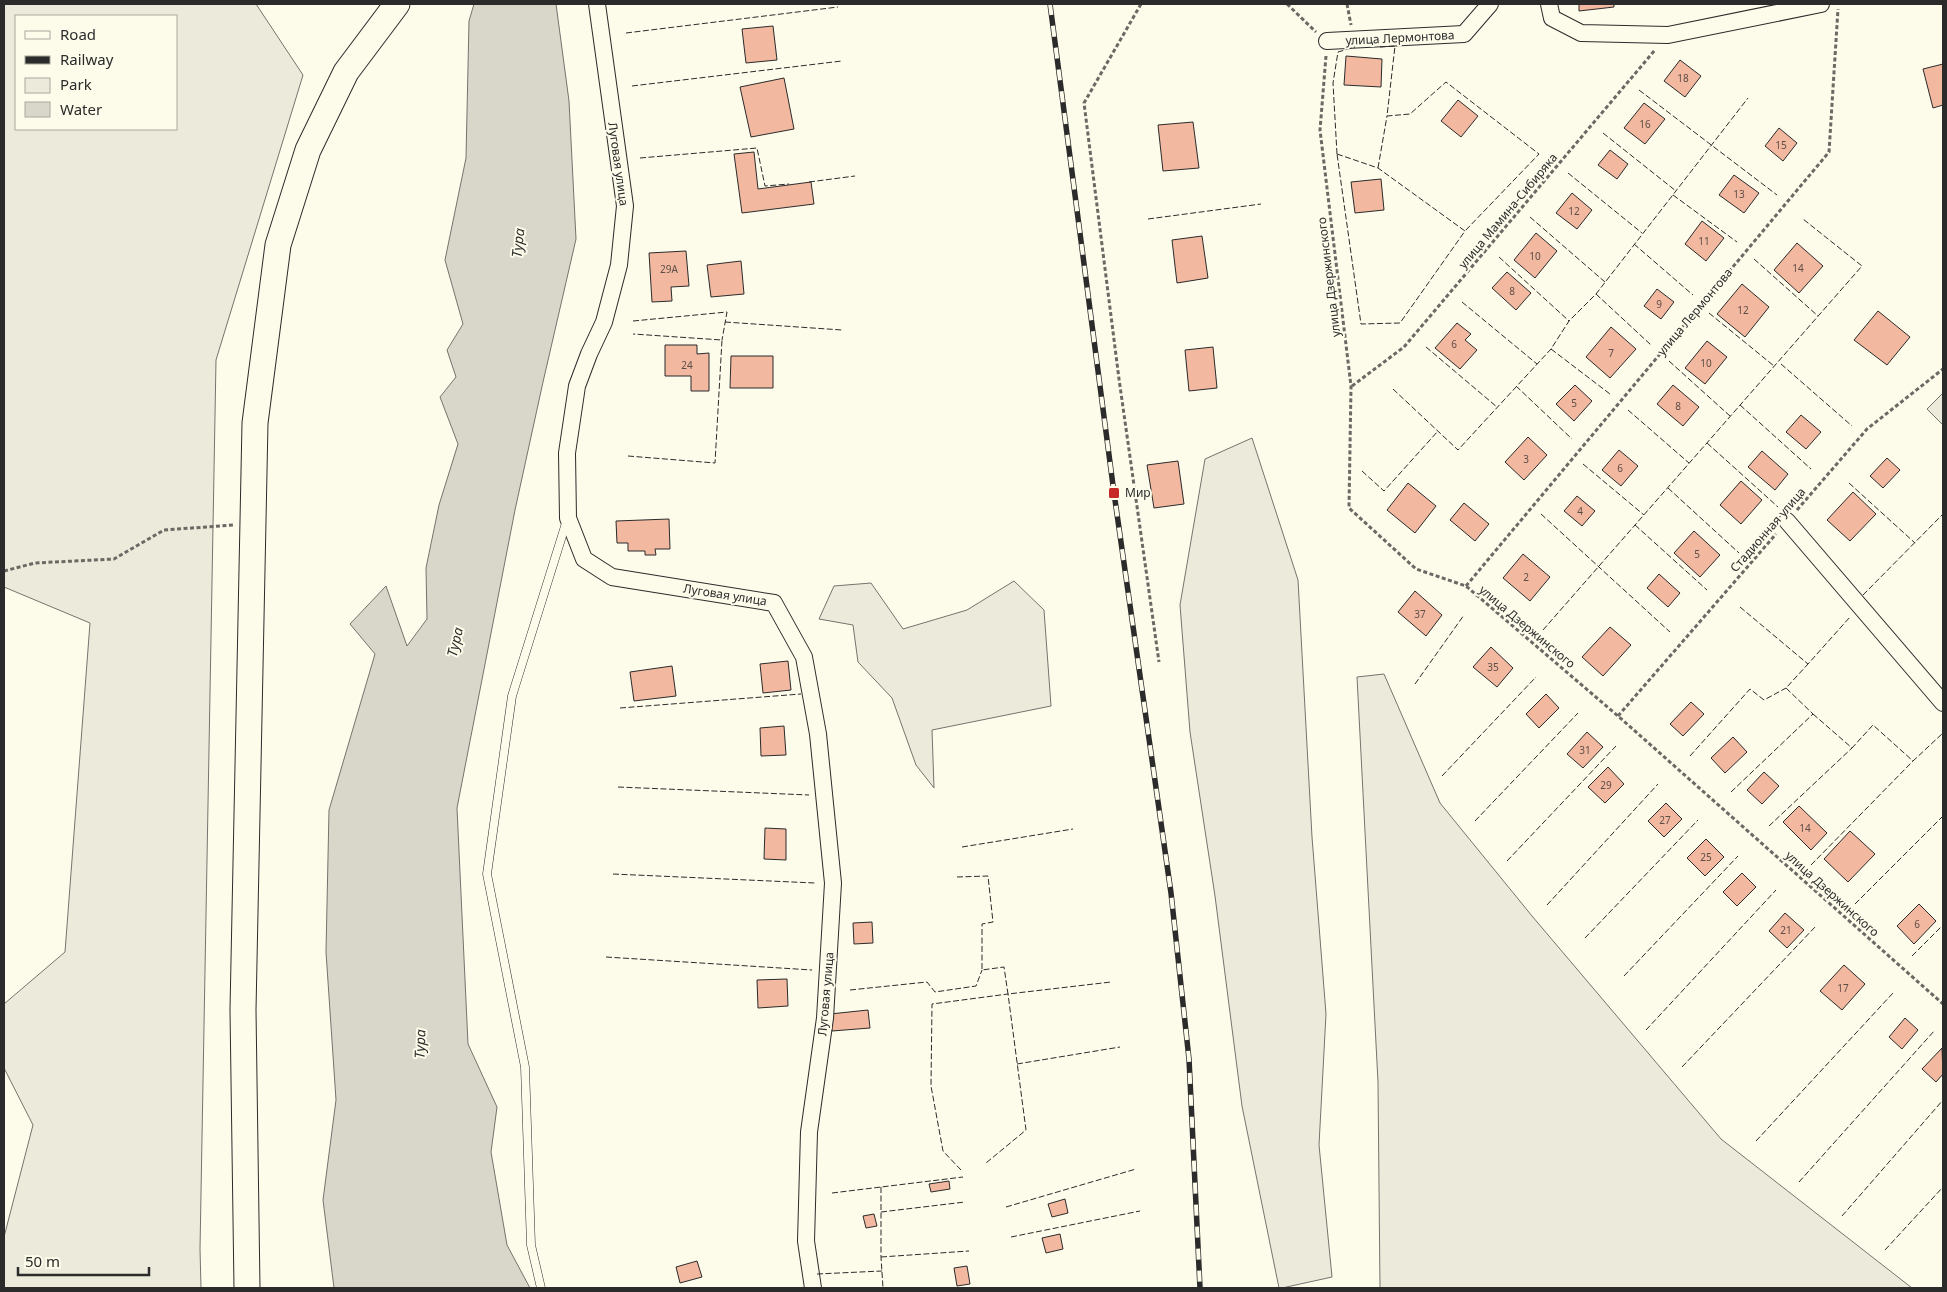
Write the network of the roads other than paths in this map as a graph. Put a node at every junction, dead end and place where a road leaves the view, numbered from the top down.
1 (597, 4) edge
2 (1490, 4) edge
3 (1549, 4) edge
4 (1821, 4) edge
5 (1769, 9) edge
6 (390, 12) edge
7 (1327, 41) road end
8 (568, 518) junction
9 (1787, 522) road end
10 (1942, 703) edge
11 (246, 1288) edge
12 (541, 1288) edge
13 (812, 1288) edge

1 - 8 street, Луговая улица
2 - 7 street, улица Лермонтова
3 - 5 street
4 - 5 street
6 - 11 main road
8 - 12 lane
8 - 13 street, Луговая улица
9 - 10 street

